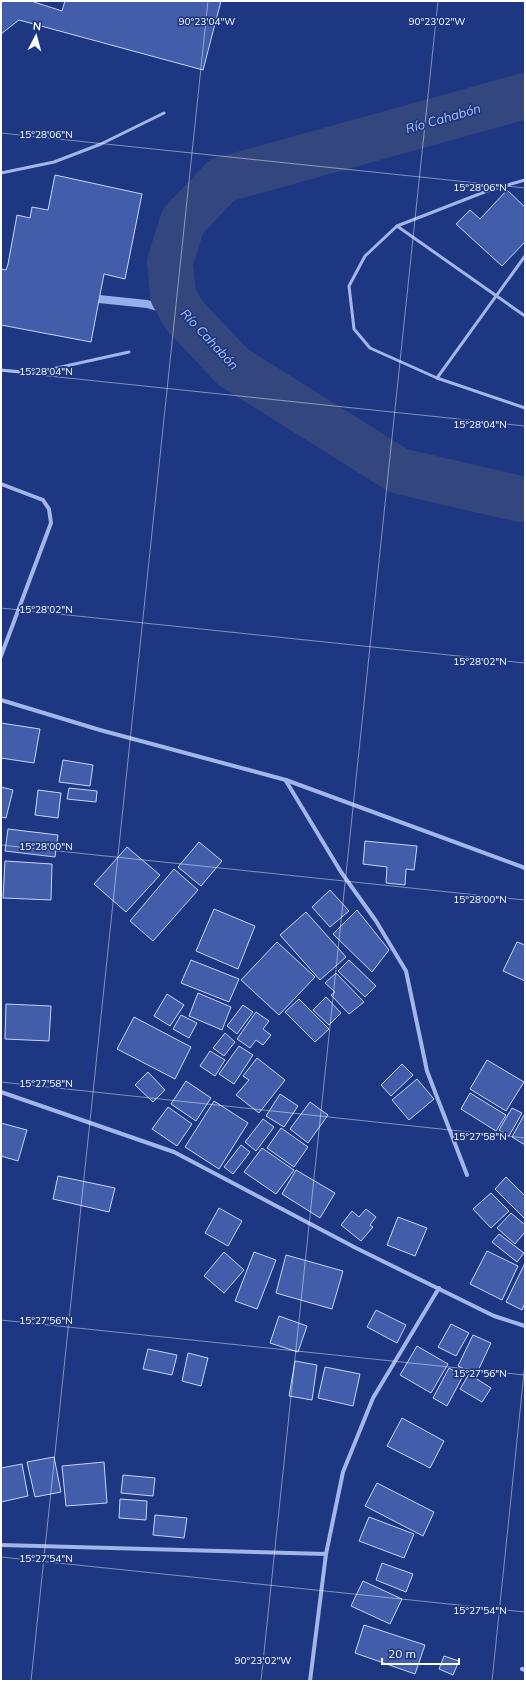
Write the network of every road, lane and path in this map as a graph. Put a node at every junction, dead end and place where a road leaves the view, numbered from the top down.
1 (164, 113) dead end
2 (1, 173) edge
3 (525, 180) edge
4 (397, 226) junction
5 (525, 256) edge
6 (496, 296) junction
7 (525, 316) edge
8 (129, 352) dead end
9 (1, 370) edge
10 (436, 378) junction
11 (525, 408) edge
12 (1, 484) edge
13 (1, 656) edge
14 (1, 700) edge
15 (286, 780) junction
16 (525, 868) edge
17 (1, 1092) edge
18 (467, 1175) dead end
19 (439, 1288) junction
20 (525, 1326) edge
21 (1, 1545) edge
22 (326, 1554) junction
23 (310, 1681) edge

1 - 2 lane
3 - 4 lane
4 - 6 lane
4 - 10 lane
5 - 6 lane
6 - 7 lane
6 - 10 lane
8 - 9 lane
10 - 11 lane
12 - 13 street
14 - 15 street
15 - 16 street
15 - 18 street
17 - 19 street
19 - 20 street
19 - 22 street
21 - 22 street
22 - 23 street

